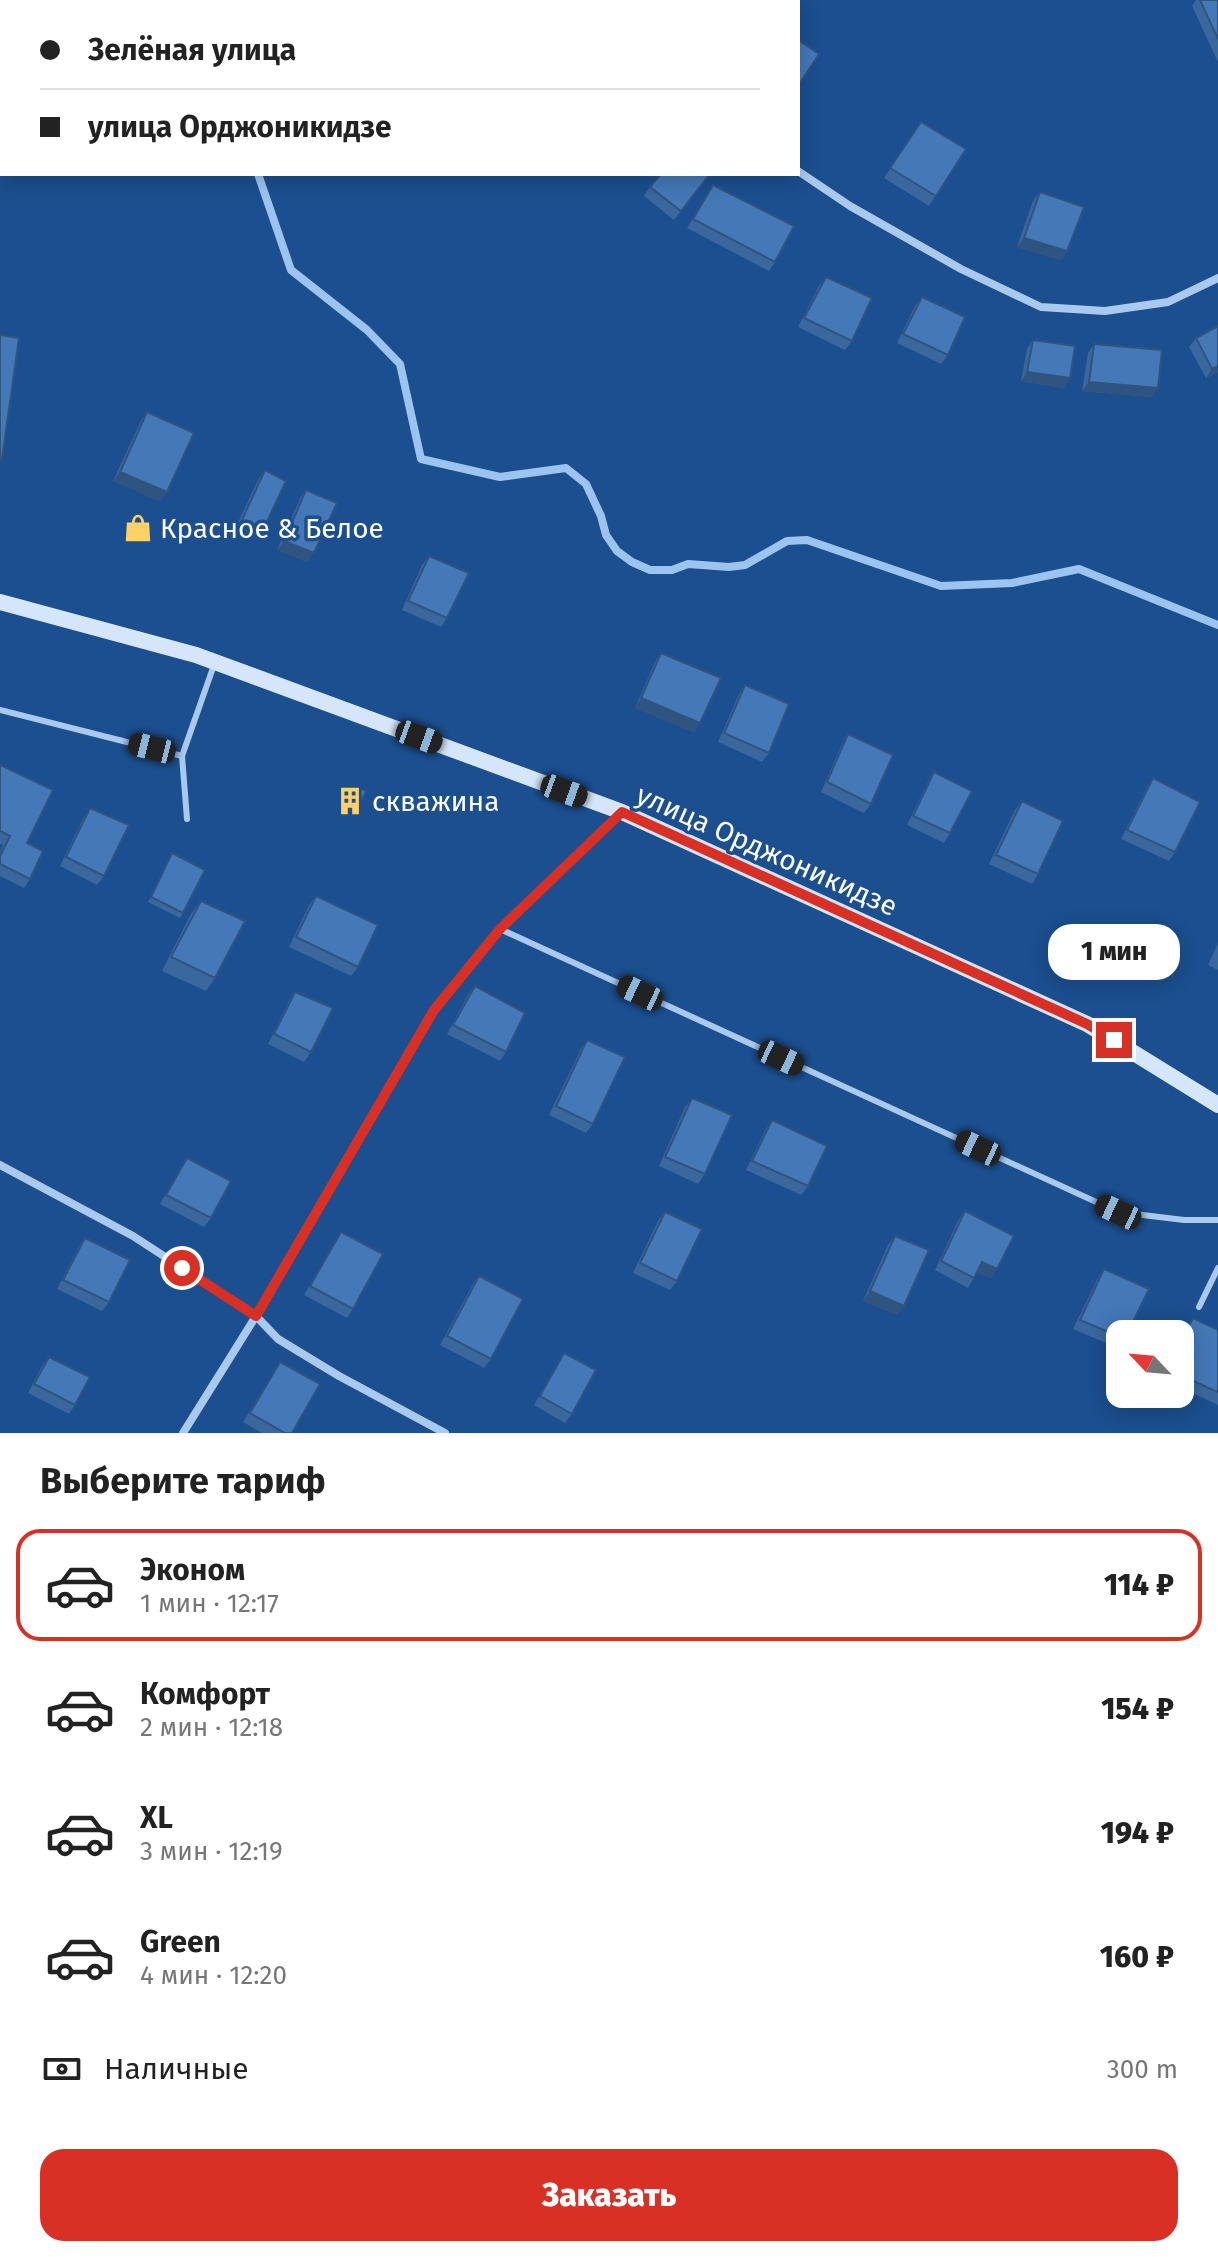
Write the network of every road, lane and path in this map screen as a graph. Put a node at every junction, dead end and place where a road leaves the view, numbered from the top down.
1 (800, 172) edge
2 (1218, 278) edge
3 (0, 602) edge
4 (215, 662) junction
5 (0, 710) edge
6 (182, 756) junction
7 (622, 812) junction
8 (187, 819) dead end
9 (500, 929) junction
10 (1218, 1105) edge
11 (0, 1165) edge
12 (1218, 1220) edge
13 (1218, 1268) edge
14 (1199, 1307) dead end
15 (256, 1316) junction
16 (183, 1433) edge
17 (445, 1433) edge

1 - 2 street
3 - 4 main road, улица Орджоникидзе
4 - 6 lane
4 - 7 main road, улица Орджоникидзе
5 - 6 lane
6 - 8 lane
7 - 9 street
7 - 10 main road, улица Орджоникидзе
9 - 12 lane
9 - 15 street
11 - 15 street
13 - 14 lane
15 - 16 street
15 - 17 street

